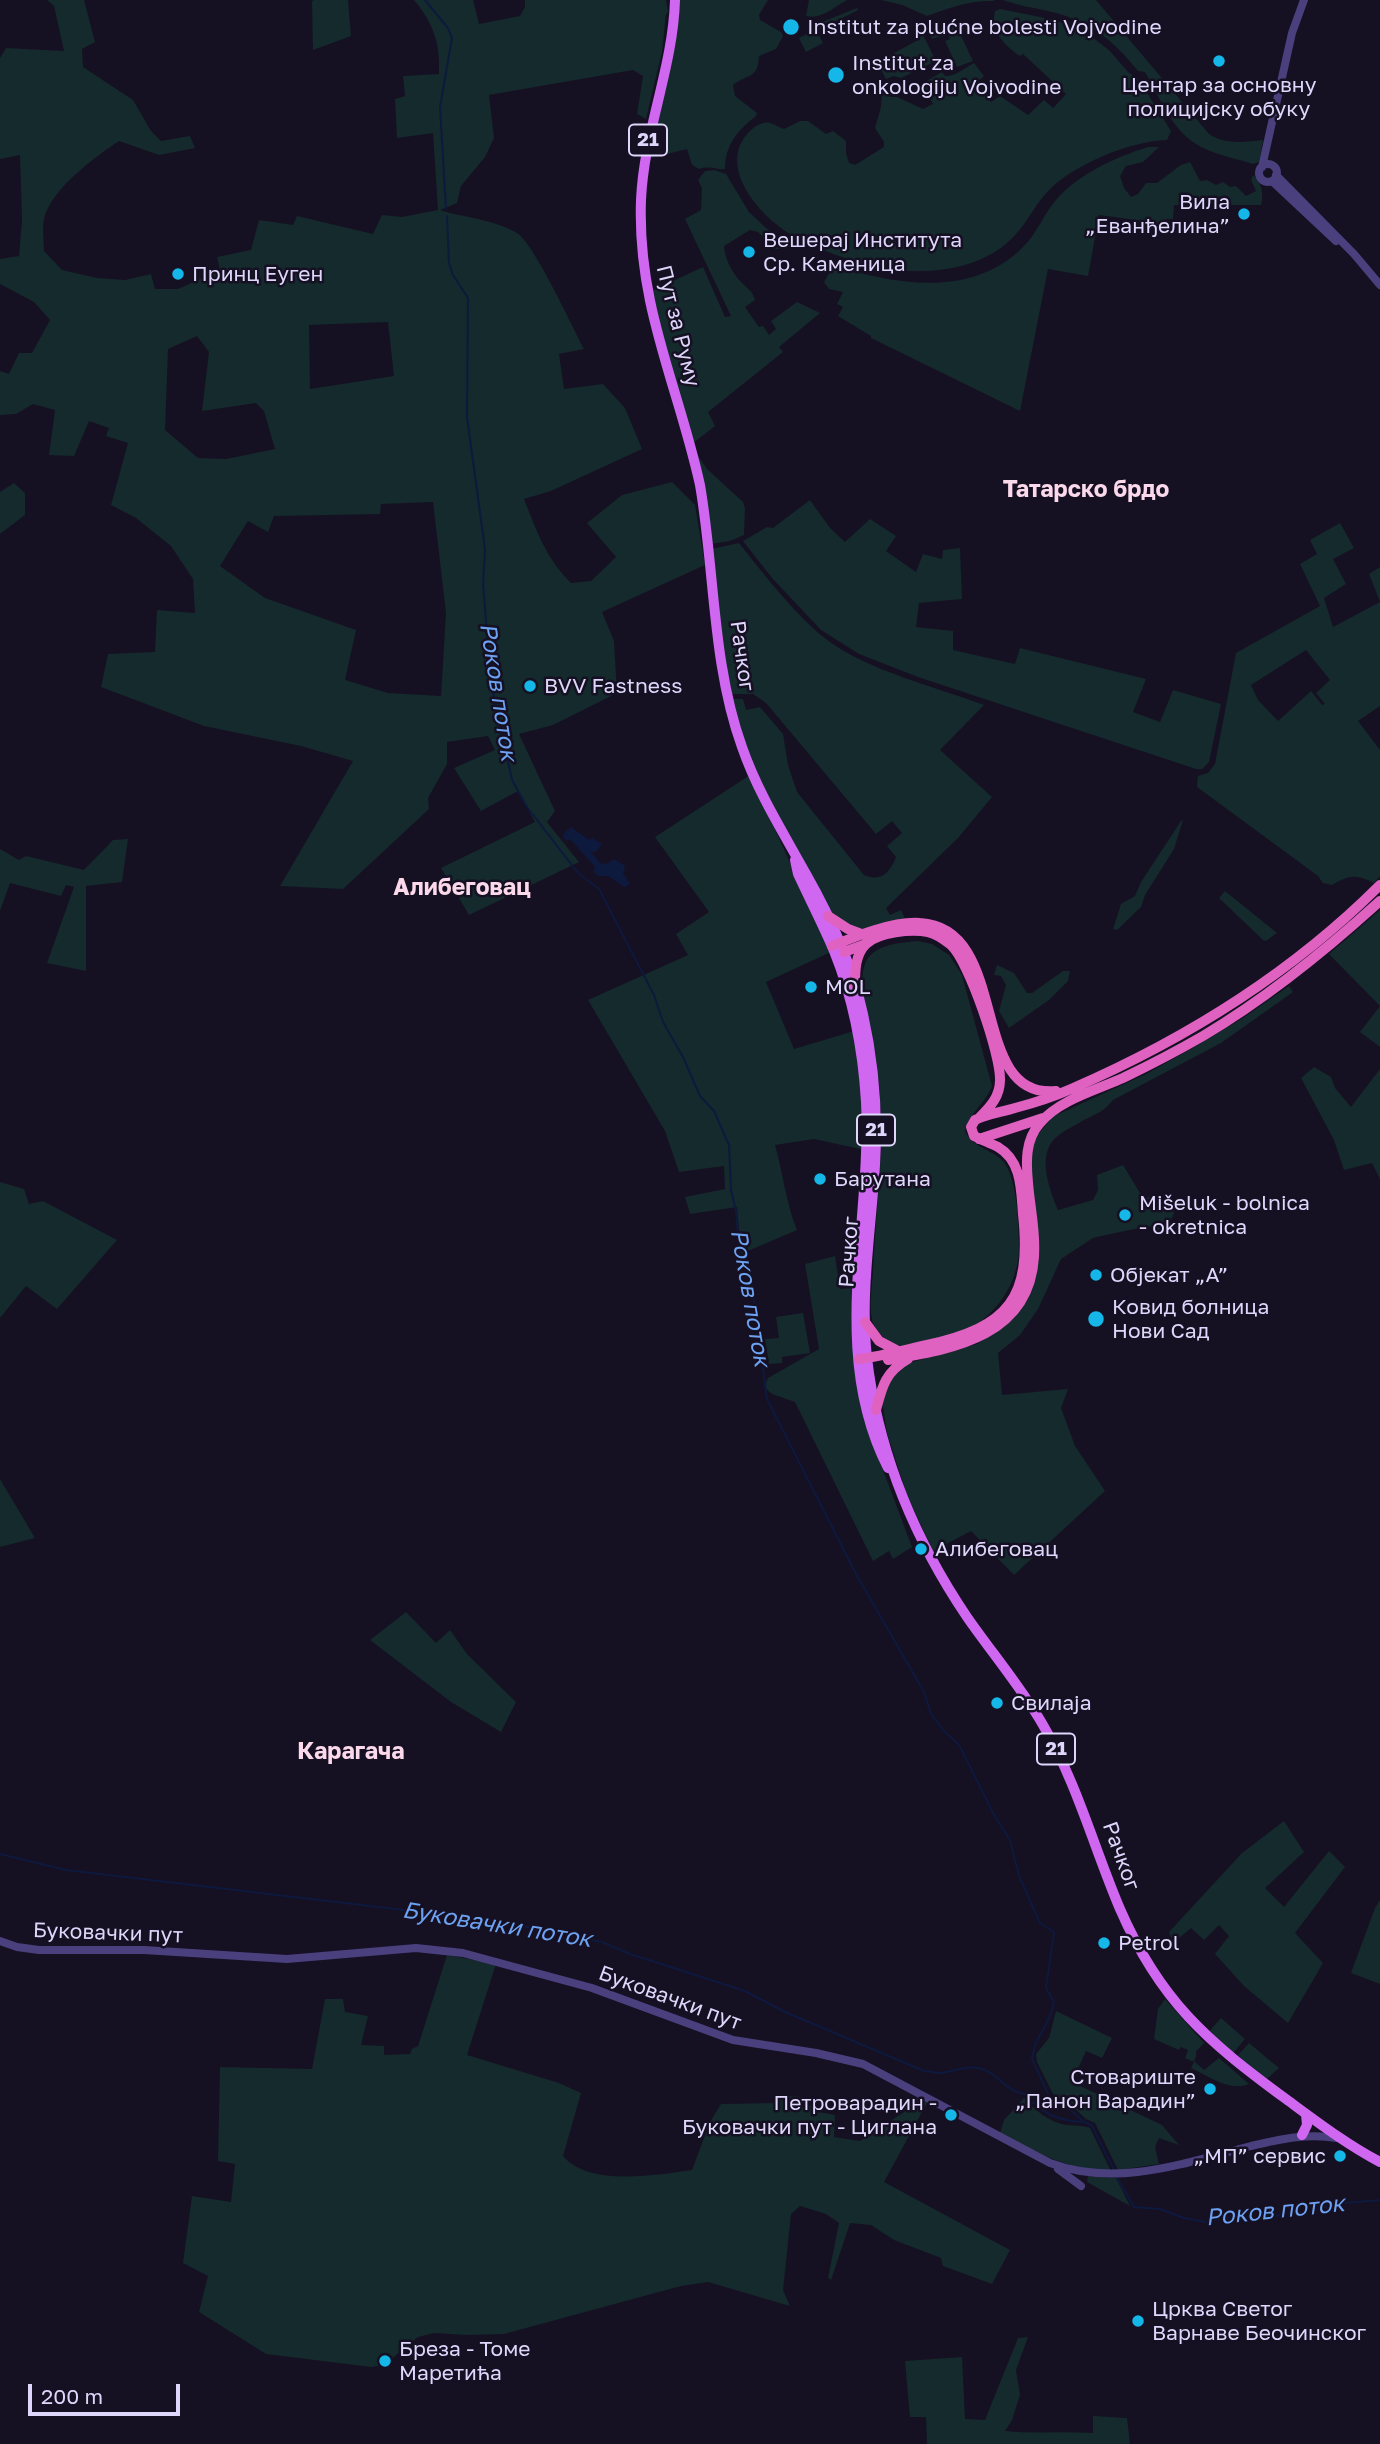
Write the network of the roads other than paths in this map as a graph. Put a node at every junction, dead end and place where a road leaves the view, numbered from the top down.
1 (676, 0) edge
2 (1304, 0) edge
3 (1266, 166) junction
4 (1274, 178) junction
5 (1350, 250) junction
6 (1380, 285) edge
7 (692, 452) joint
8 (793, 854) junction
9 (1380, 885) edge
10 (1380, 901) edge
11 (828, 916) junction
12 (865, 939) junction
13 (839, 947) junction
14 (855, 985) junction
15 (1069, 1089) junction
16 (979, 1118) junction
17 (1044, 1118) junction
18 (979, 1139) junction
19 (865, 1322) junction
20 (898, 1351) junction
21 (912, 1356) junction
22 (863, 1362) junction
23 (876, 1410) junction
24 (902, 1497) junction
25 (0, 1941) edge
26 (1306, 2114) junction
27 (1302, 2135) junction
28 (1340, 2138) junction
29 (1380, 2162) edge
30 (1050, 2163) junction
31 (1081, 2186) dead end

1 - 7 main road, Пут за Руму / 21
2 - 3 street
3 - 4 street
3 - 4 street
4 - 5 street
4 - 5 street
5 - 6 street
7 - 8 main road, Рачког / 21
8 - 11 main road, Рачког / 21
8 - 13 main road, Рачког / 21
9 - 15 highway
10 - 17 highway
11 - 12 highway
11 - 13 main road, Рачког / 21
12 - 13 highway
12 - 14 highway
12 - 15 highway
12 - 16 highway
13 - 14 main road, Рачког / 21
13 - 22 main road, Рачког / 21
14 - 19 main road, Рачког / 21
15 - 16 highway
16 - 18 highway
17 - 18 highway
17 - 21 highway
18 - 20 highway
19 - 20 highway
19 - 22 main road, Рачког / 21
20 - 22 highway
21 - 22 highway
21 - 23 highway
22 - 23 main road, Рачког / 21
22 - 24 main road, Рачког / 21
23 - 24 main road, Рачког / 21
24 - 26 main road, Рачког / 21
25 - 30 street, Буковачки пут
26 - 27 main road
26 - 28 main road, Рачког / 21
27 - 28 street, Буковачки пут
27 - 30 street, Буковачки пут
28 - 29 main road, Рачког / 21
30 - 31 street

